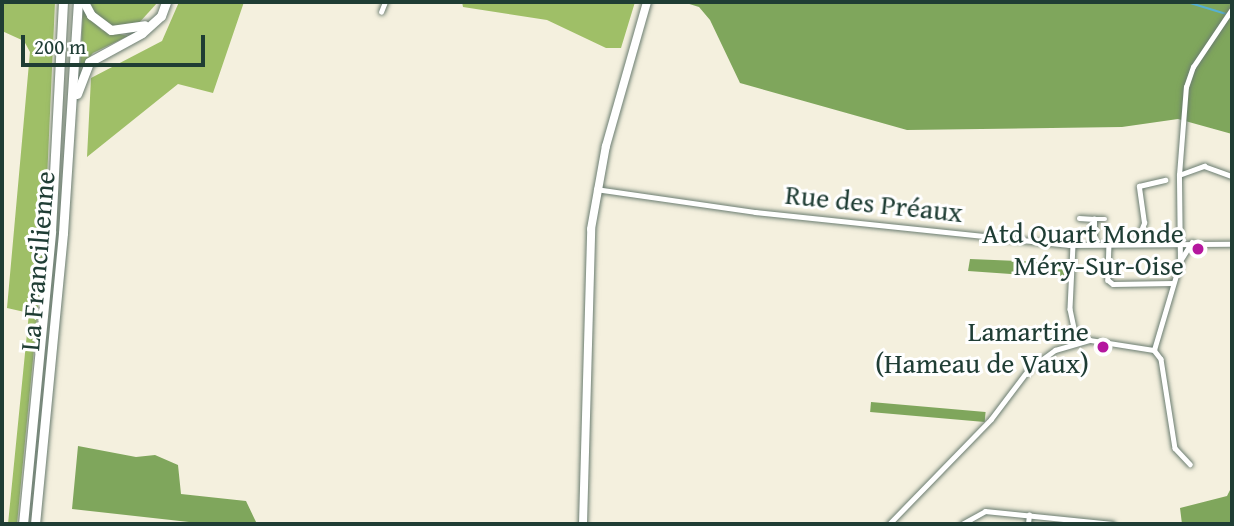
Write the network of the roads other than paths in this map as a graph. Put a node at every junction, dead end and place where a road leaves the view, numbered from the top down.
1 (63, 2) edge
2 (78, 2) edge
3 (84, 2) edge
4 (165, 2) edge
5 (385, 2) edge
6 (647, 2) edge
7 (382, 12) dead end
8 (1230, 12) edge
9 (71, 119) junction
10 (1179, 175) junction
11 (1232, 176) edge
12 (1165, 180) dead end
13 (596, 189) junction
14 (1079, 218) dead end
15 (1094, 219) junction
16 (1105, 219) dead end
17 (1192, 242) junction
18 (1109, 243) junction
19 (1136, 243) junction
20 (1180, 243) junction
21 (1094, 244) junction
22 (1232, 244) edge
23 (1073, 245) junction
24 (1180, 262) junction
25 (1173, 283) junction
26 (1077, 341) junction
27 (1154, 350) junction
28 (1190, 464) dead end
29 (1029, 515) junction
30 (23, 524) edge
31 (35, 524) edge
32 (583, 524) edge
33 (889, 524) edge
34 (962, 524) edge
35 (1028, 524) edge
36 (1112, 524) edge

1 - 30 highway, La Francilienne
2 - 9 highway, La Francilienne
3 - 4 highway
4 - 9 highway
5 - 7 street
6 - 13 main road
8 - 10 street
9 - 31 highway, La Francilienne
10 - 11 street
10 - 20 street
12 - 19 street
13 - 23 street, Rue des Préaux
13 - 32 main road
14 - 15 street
15 - 16 street
15 - 21 street
17 - 20 street, Rue des Préaux
17 - 22 street, Rue des Préaux
17 - 24 street
18 - 19 street, Rue des Préaux
18 - 21 street, Rue des Préaux
18 - 25 street
19 - 20 street, Rue des Préaux
20 - 24 street
21 - 23 street, Rue des Préaux
23 - 26 street
24 - 25 street
25 - 27 street
26 - 27 street
26 - 33 street
27 - 28 street
29 - 34 street
29 - 35 street
29 - 36 street

